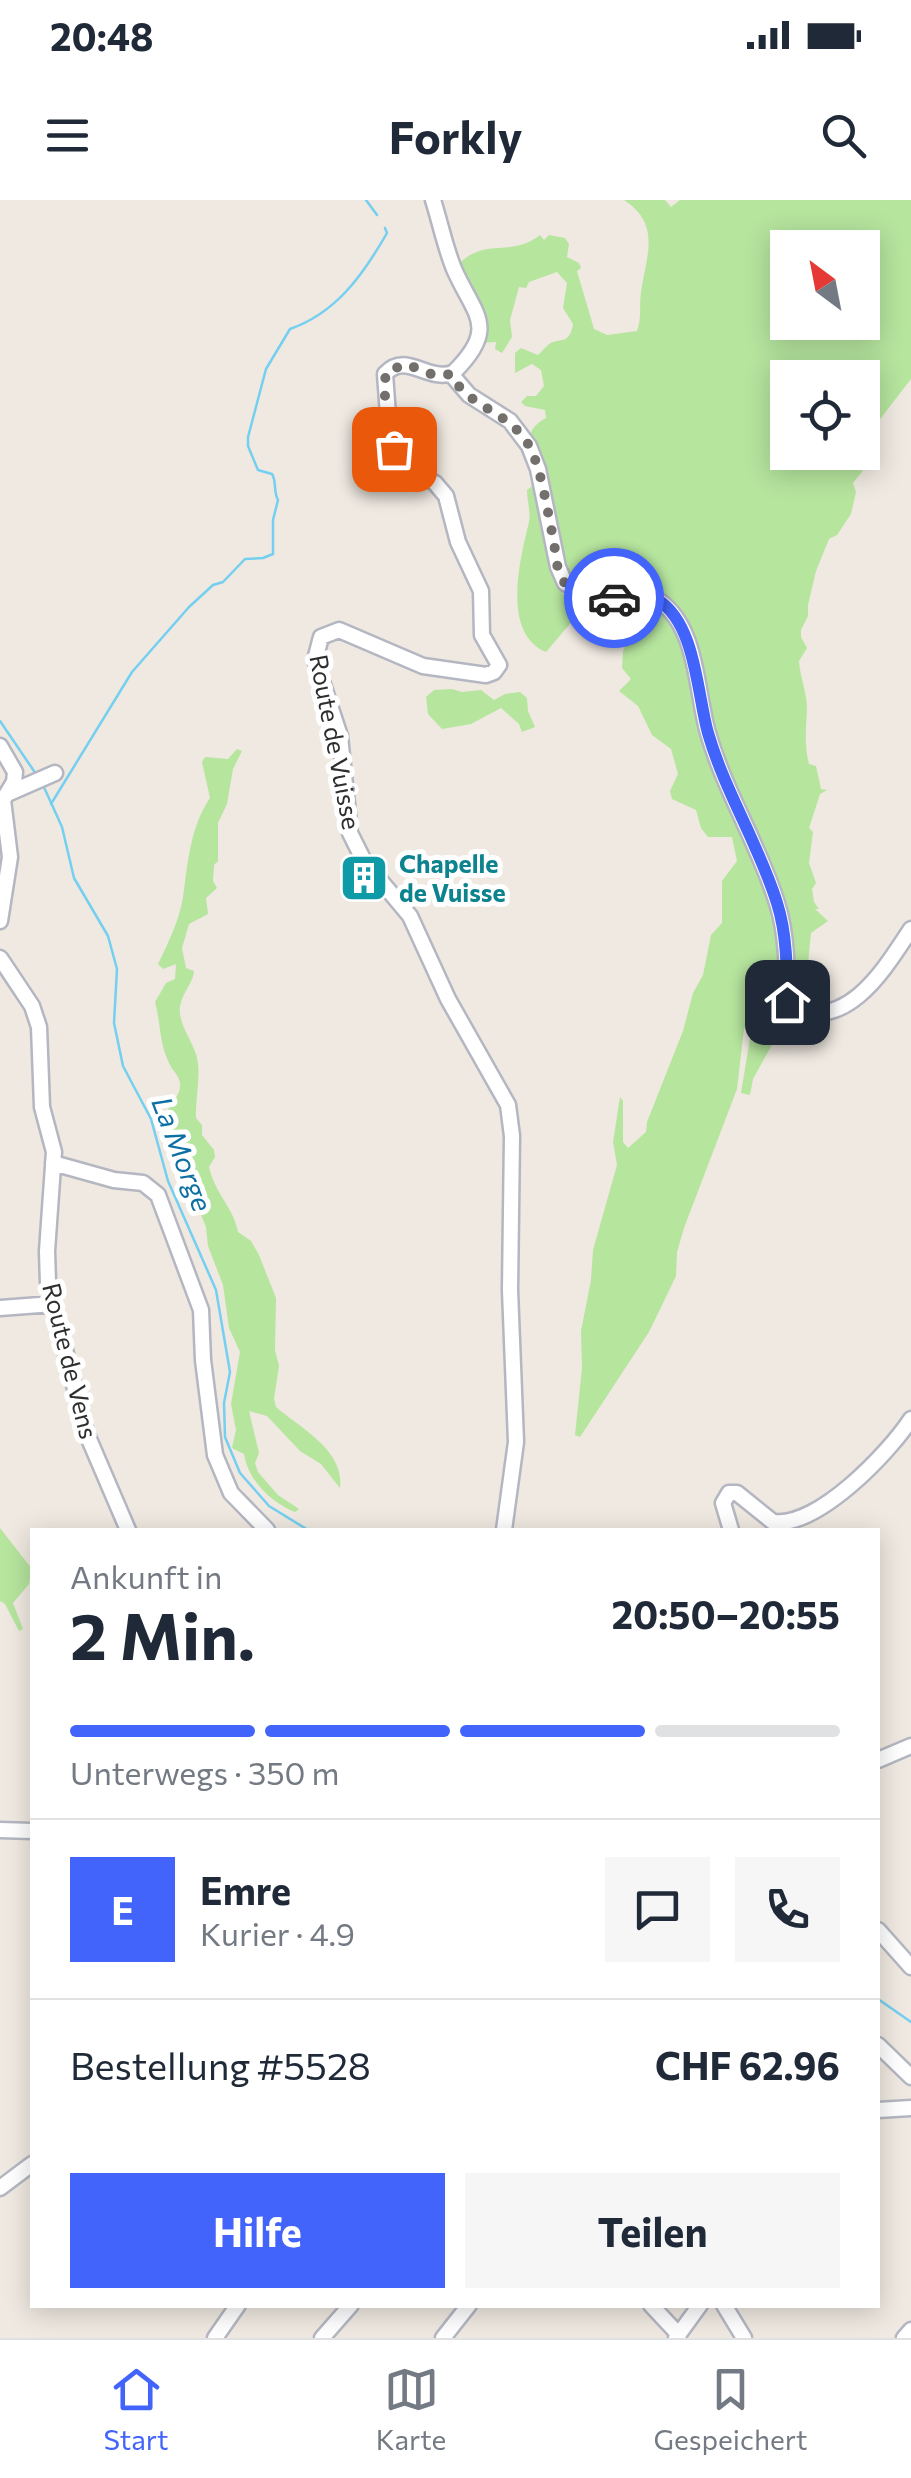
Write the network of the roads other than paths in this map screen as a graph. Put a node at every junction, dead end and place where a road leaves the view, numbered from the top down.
1 (433, 200) edge
2 (451, 374) junction
3 (0, 746) edge
4 (52, 774) dead end
5 (6, 794) junction
6 (0, 921) edge
7 (911, 929) edge
8 (0, 958) edge
9 (53, 1163) junction
10 (53, 1304) junction
11 (0, 1308) edge
12 (911, 1419) edge
13 (127, 1528) edge
14 (265, 1528) edge
15 (504, 1528) edge
16 (731, 1528) edge
17 (911, 1746) edge
18 (880, 1759) edge
19 (0, 1830) edge
20 (30, 1830) edge
21 (880, 1932) edge
22 (911, 1967) edge
23 (880, 2047) edge
24 (911, 2077) edge
25 (911, 2108) edge
26 (880, 2110) edge
27 (30, 2166) edge
28 (0, 2188) edge
29 (236, 2308) edge
30 (341, 2308) edge
31 (467, 2308) edge
32 (653, 2308) edge
33 (698, 2308) edge
34 (726, 2308) edge
35 (911, 2330) edge
36 (677, 2337) edge
37 (216, 2338) edge
38 (322, 2338) edge
39 (443, 2338) edge
40 (744, 2338) edge
41 (904, 2338) edge

1 - 2 street
2 - 7 street
2 - 15 street, Route de Vuisse
3 - 5 street
4 - 5 street
5 - 6 street
8 - 9 street, Route de Vens
9 - 10 street, Route de Vens
9 - 14 street
10 - 11 street
10 - 13 street, Route de Vens
12 - 16 street
17 - 18 street
19 - 20 street
21 - 22 street
23 - 24 street
25 - 26 street
27 - 28 street
29 - 37 street
30 - 38 street
31 - 39 street
32 - 36 street
33 - 36 street
34 - 40 street
35 - 41 street

